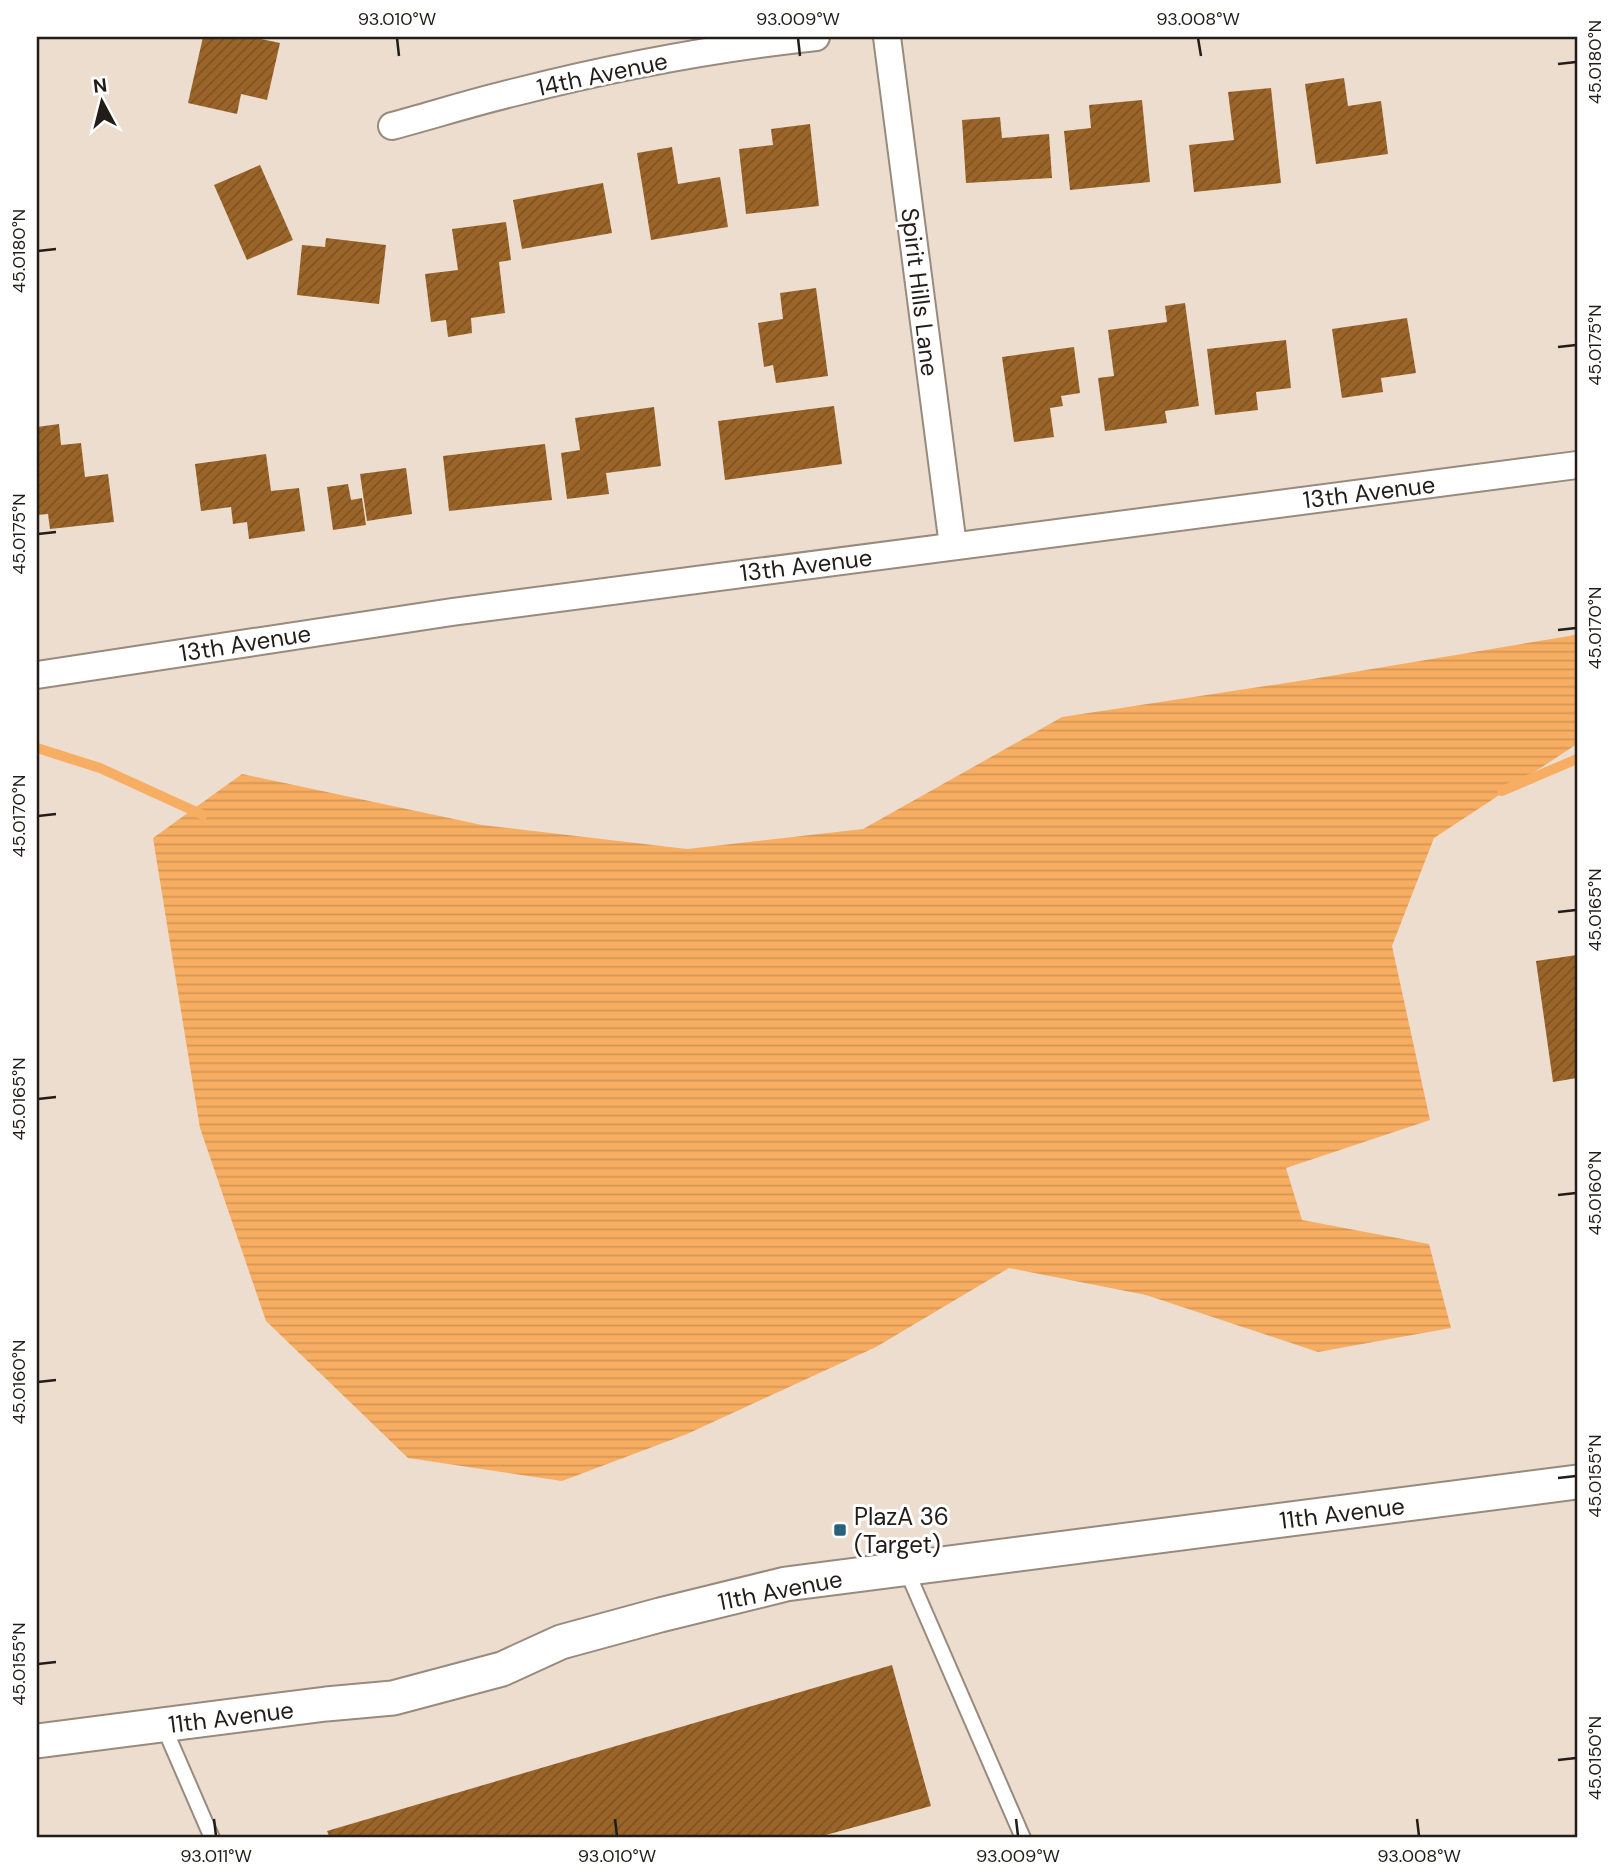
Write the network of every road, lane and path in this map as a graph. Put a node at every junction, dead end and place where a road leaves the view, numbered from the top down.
1 (816, 37) edge
2 (887, 37) edge
3 (392, 126) dead end
4 (1577, 465) edge
5 (953, 546) junction
6 (37, 675) edge
7 (1577, 1482) edge
8 (906, 1569) junction
9 (163, 1725) junction
10 (37, 1741) edge
11 (212, 1838) edge
12 (1023, 1838) edge

1 - 3 street, 14th Avenue
2 - 5 street, Spirit Hills Lane
4 - 5 street, 13th Avenue
5 - 6 street, 13th Avenue
7 - 8 street, 11th Avenue
8 - 9 street, 11th Avenue
8 - 12 lane
9 - 10 street, 11th Avenue
9 - 11 lane

